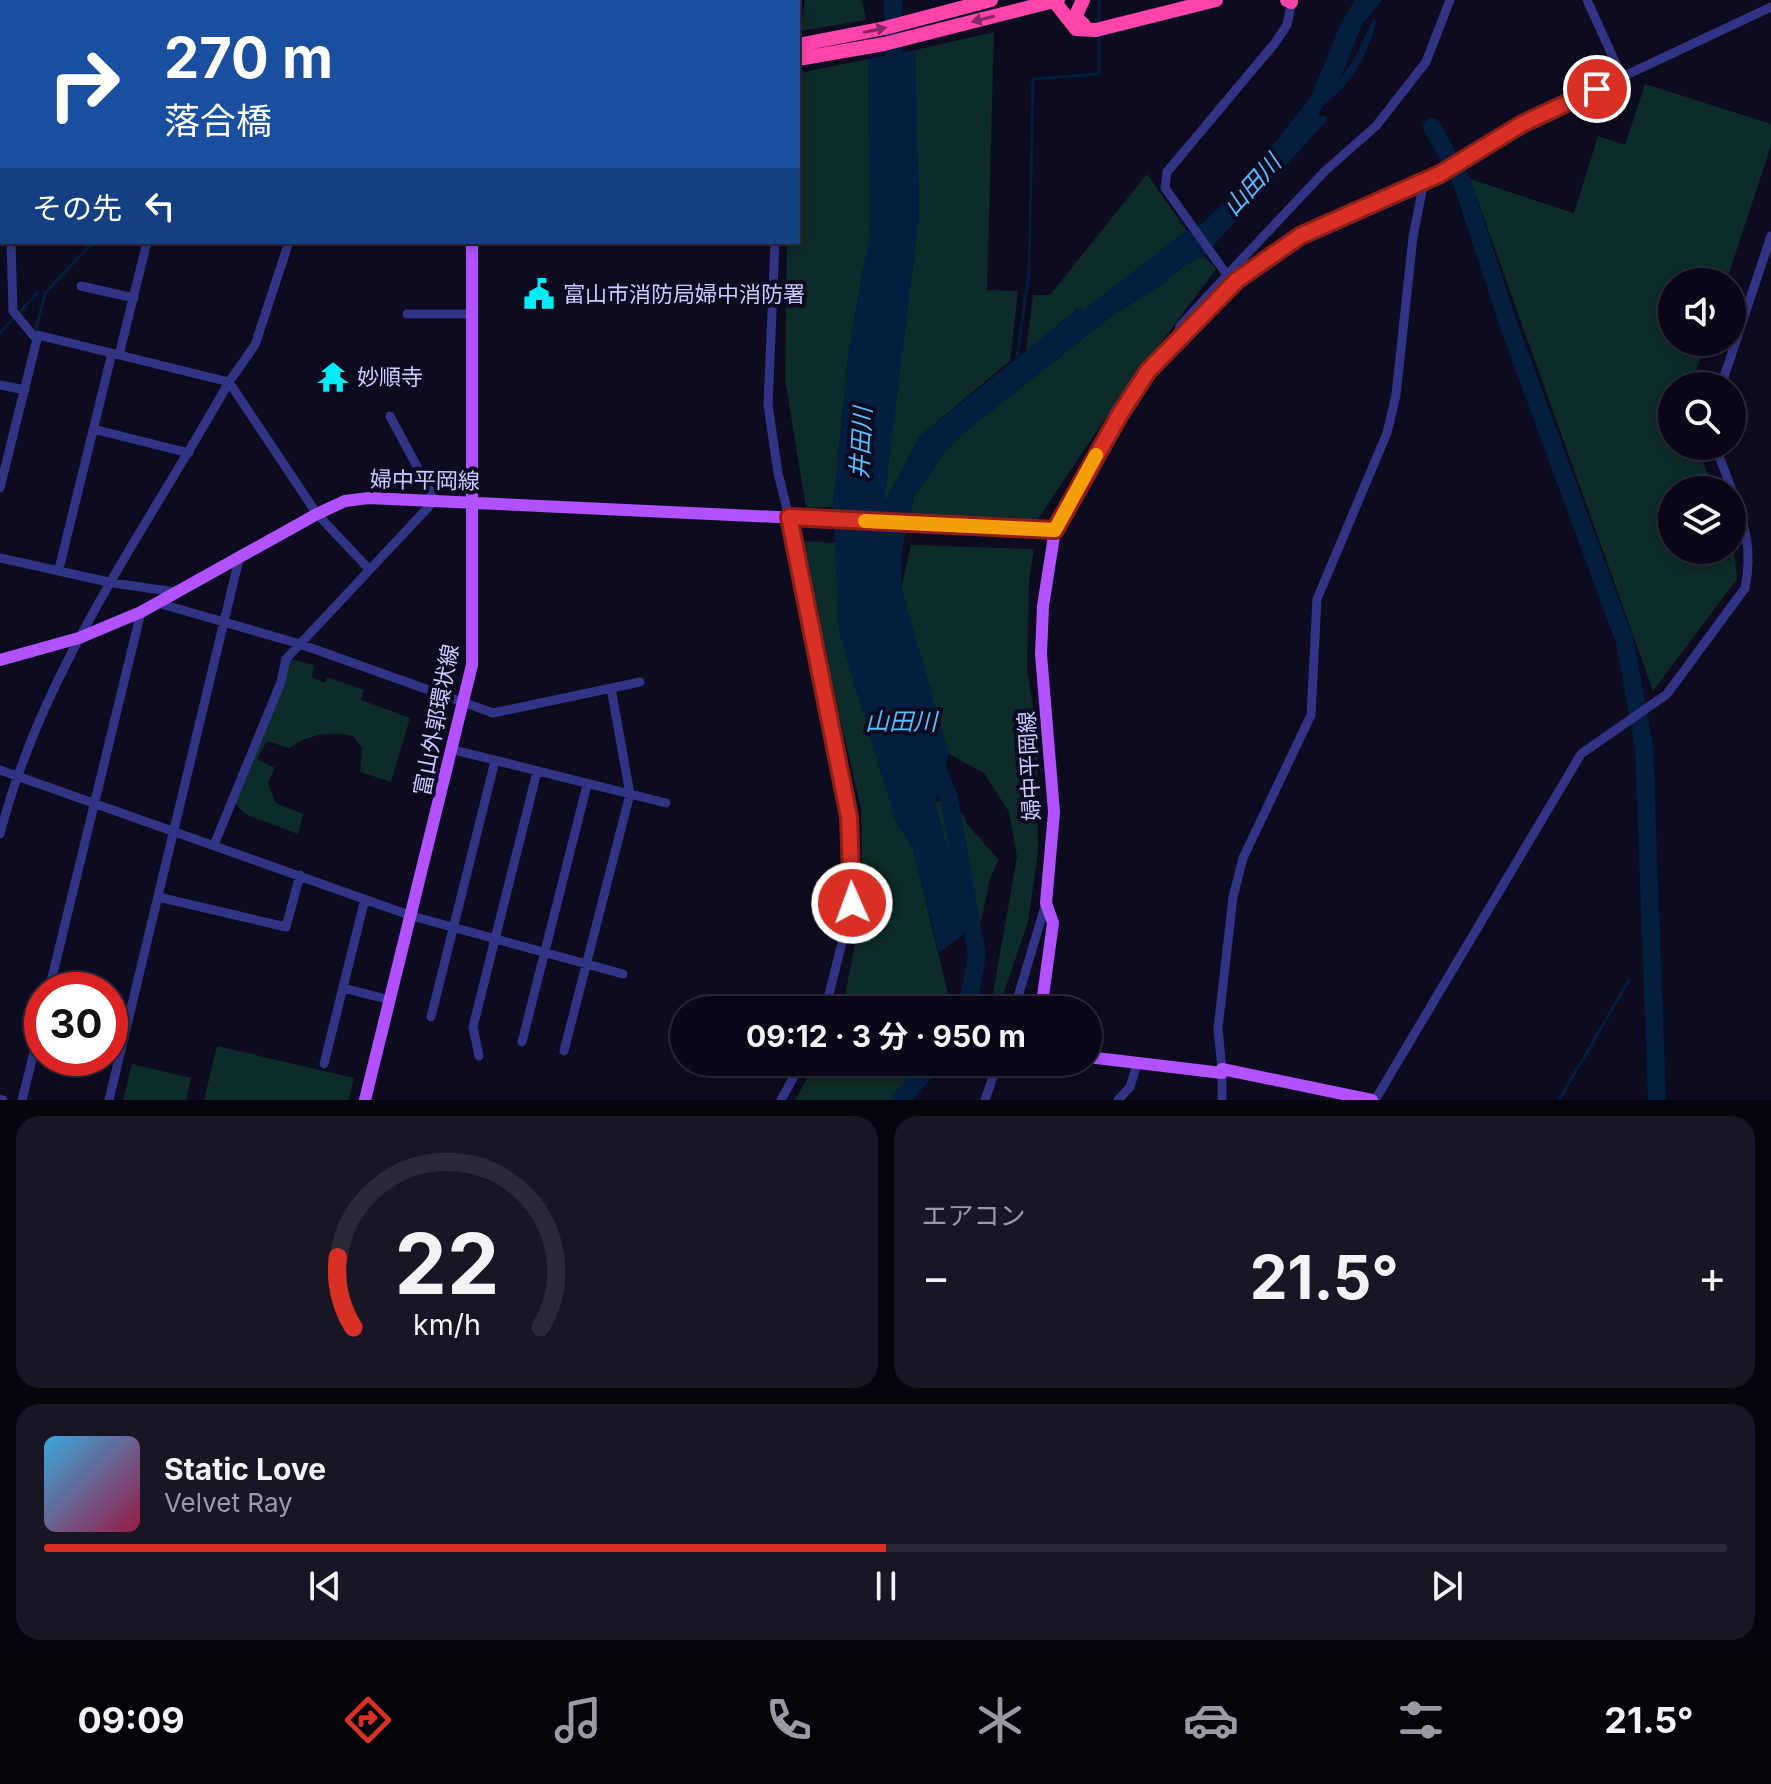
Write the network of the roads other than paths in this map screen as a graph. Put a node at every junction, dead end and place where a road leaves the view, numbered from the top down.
1 (991, 0) edge
2 (1083, 0) edge
3 (1216, 0) edge
4 (1450, 0) edge
5 (1587, 0) edge
6 (1056, 1) edge
7 (1290, 1) edge
8 (1771, 7) edge
9 (1096, 30) junction
10 (800, 45) edge
11 (800, 59) edge
12 (1622, 77) junction
13 (1424, 181) junction
14 (1771, 236) edge
15 (11, 244) edge
16 (147, 244) edge
17 (288, 244) edge
18 (472, 244) edge
19 (775, 244) edge
20 (1766, 267) edge
21 (1226, 273) junction
22 (81, 286) dead end
23 (134, 298) junction
24 (407, 314) dead end
25 (472, 314) junction
26 (37, 340) junction
27 (1177, 340) junction
28 (116, 354) junction
29 (1726, 372) edge
30 (229, 382) junction
31 (0, 385) edge
32 (25, 390) junction
33 (390, 416) dead end
34 (93, 429) junction
35 (189, 453) junction
36 (0, 488) edge
37 (435, 500) junction
38 (474, 500) junction
39 (317, 514) junction
40 (789, 517) junction
41 (1746, 528) edge
42 (1049, 530) junction
43 (240, 555) junction
44 (0, 558) edge
45 (368, 568) junction
46 (59, 569) junction
47 (113, 583) junction
48 (175, 592) junction
49 (158, 603) junction
50 (141, 612) junction
51 (223, 624) junction
52 (79, 638) junction
53 (300, 644) junction
54 (0, 660) edge
55 (640, 682) dead end
56 (611, 688) junction
57 (465, 701) junction
58 (454, 750) junction
59 (495, 761) junction
60 (0, 770) edge
61 (537, 772) junction
62 (15, 775) junction
63 (587, 785) junction
64 (630, 794) junction
65 (666, 803) dead end
66 (95, 804) junction
67 (174, 831) junction
68 (0, 834) edge
69 (214, 845) junction
70 (300, 875) junction
71 (158, 897) junction
72 (365, 899) junction
73 (1046, 903) junction
74 (412, 916) junction
75 (453, 928) junction
76 (495, 940) junction
77 (544, 954) junction
78 (586, 964) junction
79 (53, 972) edge
80 (623, 974) dead end
81 (343, 988) junction
82 (829, 996) edge
83 (1018, 996) edge
84 (1043, 996) edge
85 (390, 1000) junction
86 (431, 1017) dead end
87 (522, 1042) dead end
88 (564, 1051) dead end
89 (479, 1056) dead end
90 (1102, 1059) edge
91 (324, 1064) dead end
92 (1137, 1064) junction
93 (1222, 1071) junction
94 (28, 1076) edge
95 (794, 1076) edge
96 (993, 1076) edge
97 (22, 1100) edge
98 (109, 1100) edge
99 (365, 1100) edge
100 (781, 1100) edge
101 (985, 1100) edge
102 (1118, 1100) edge
103 (1222, 1100) edge
104 (1373, 1100) edge

10 -> 1 highway
2 - 9 highway
3 - 9 highway
4 - 21 street
5 - 12 street
6 - 9 highway
6 -> 11 highway
7 - 21 street
8 - 12 street
12 - 13 street
13 - 27 street
13 - 93 street
14 - 20 street
15 - 26 street
16 - 23 street
17 - 30 street
18 - 25 main road, 富山外郭環状線
19 - 40 street
20 - 29 street
21 - 27 street
22 - 23 street
23 - 28 street
24 - 25 street
25 - 38 main road, 富山外郭環状線
26 - 28 street
26 - 32 street
27 - 42 street
28 - 30 street
28 - 34 street
30 - 35 street
30 - 39 street
31 - 32 street
32 - 36 street
33 - 37 street
34 - 35 street
34 - 46 street
35 - 47 street
37 - 38 main road, 婦中平岡線
37 - 39 main road, 婦中平岡線
37 - 45 street
38 - 40 main road, 婦中平岡線
38 - 57 main road, 富山外郭環状線
39 - 43 main road, 婦中平岡線
39 - 45 street
40 - 42 main road, 婦中平岡線
40 - 82 street
41 - 104 street
42 - 73 main road, 婦中平岡線
43 - 48 main road, 婦中平岡線
43 - 51 street
44 - 46 street
45 - 53 street
46 - 47 street
47 - 48 street
47 - 52 street
48 - 49 main road, 婦中平岡線
49 - 50 main road, 婦中平岡線
49 - 51 street
50 - 52 main road, 婦中平岡線
50 - 66 street
51 - 53 street
51 - 67 street
52 - 54 main road, 婦中平岡線
52 - 62 street
53 - 57 street
53 - 69 street
55 - 56 street
56 - 57 street
56 - 64 street
57 - 58 main road, 富山外郭環状線
58 - 59 street
58 - 74 main road, 富山外郭環状線
59 - 61 street
59 - 75 street
60 - 62 street
61 - 63 street
61 - 76 street
62 - 66 street
62 - 68 street
63 - 64 street
63 - 77 street
64 - 65 street
64 - 78 street
66 - 67 street
66 - 79 street
67 - 69 street
67 - 71 street
69 - 70 street
70 - 71 street
70 - 72 street
71 - 98 street
72 - 74 street
72 - 81 street
73 - 83 street
73 - 84 main road, 婦中平岡線
74 - 75 street
74 - 85 main road, 富山外郭環状線
75 - 76 street
75 - 86 street
76 - 77 street
76 - 89 street
77 - 78 street
77 - 87 street
78 - 80 street
78 - 88 street
81 - 85 street
81 - 91 street
85 - 99 main road, 富山外郭環状線
90 - 92 main road
92 - 93 main road
92 - 102 street
93 - 103 street
93 - 104 main road
94 - 97 street
95 - 100 street
96 - 101 street

